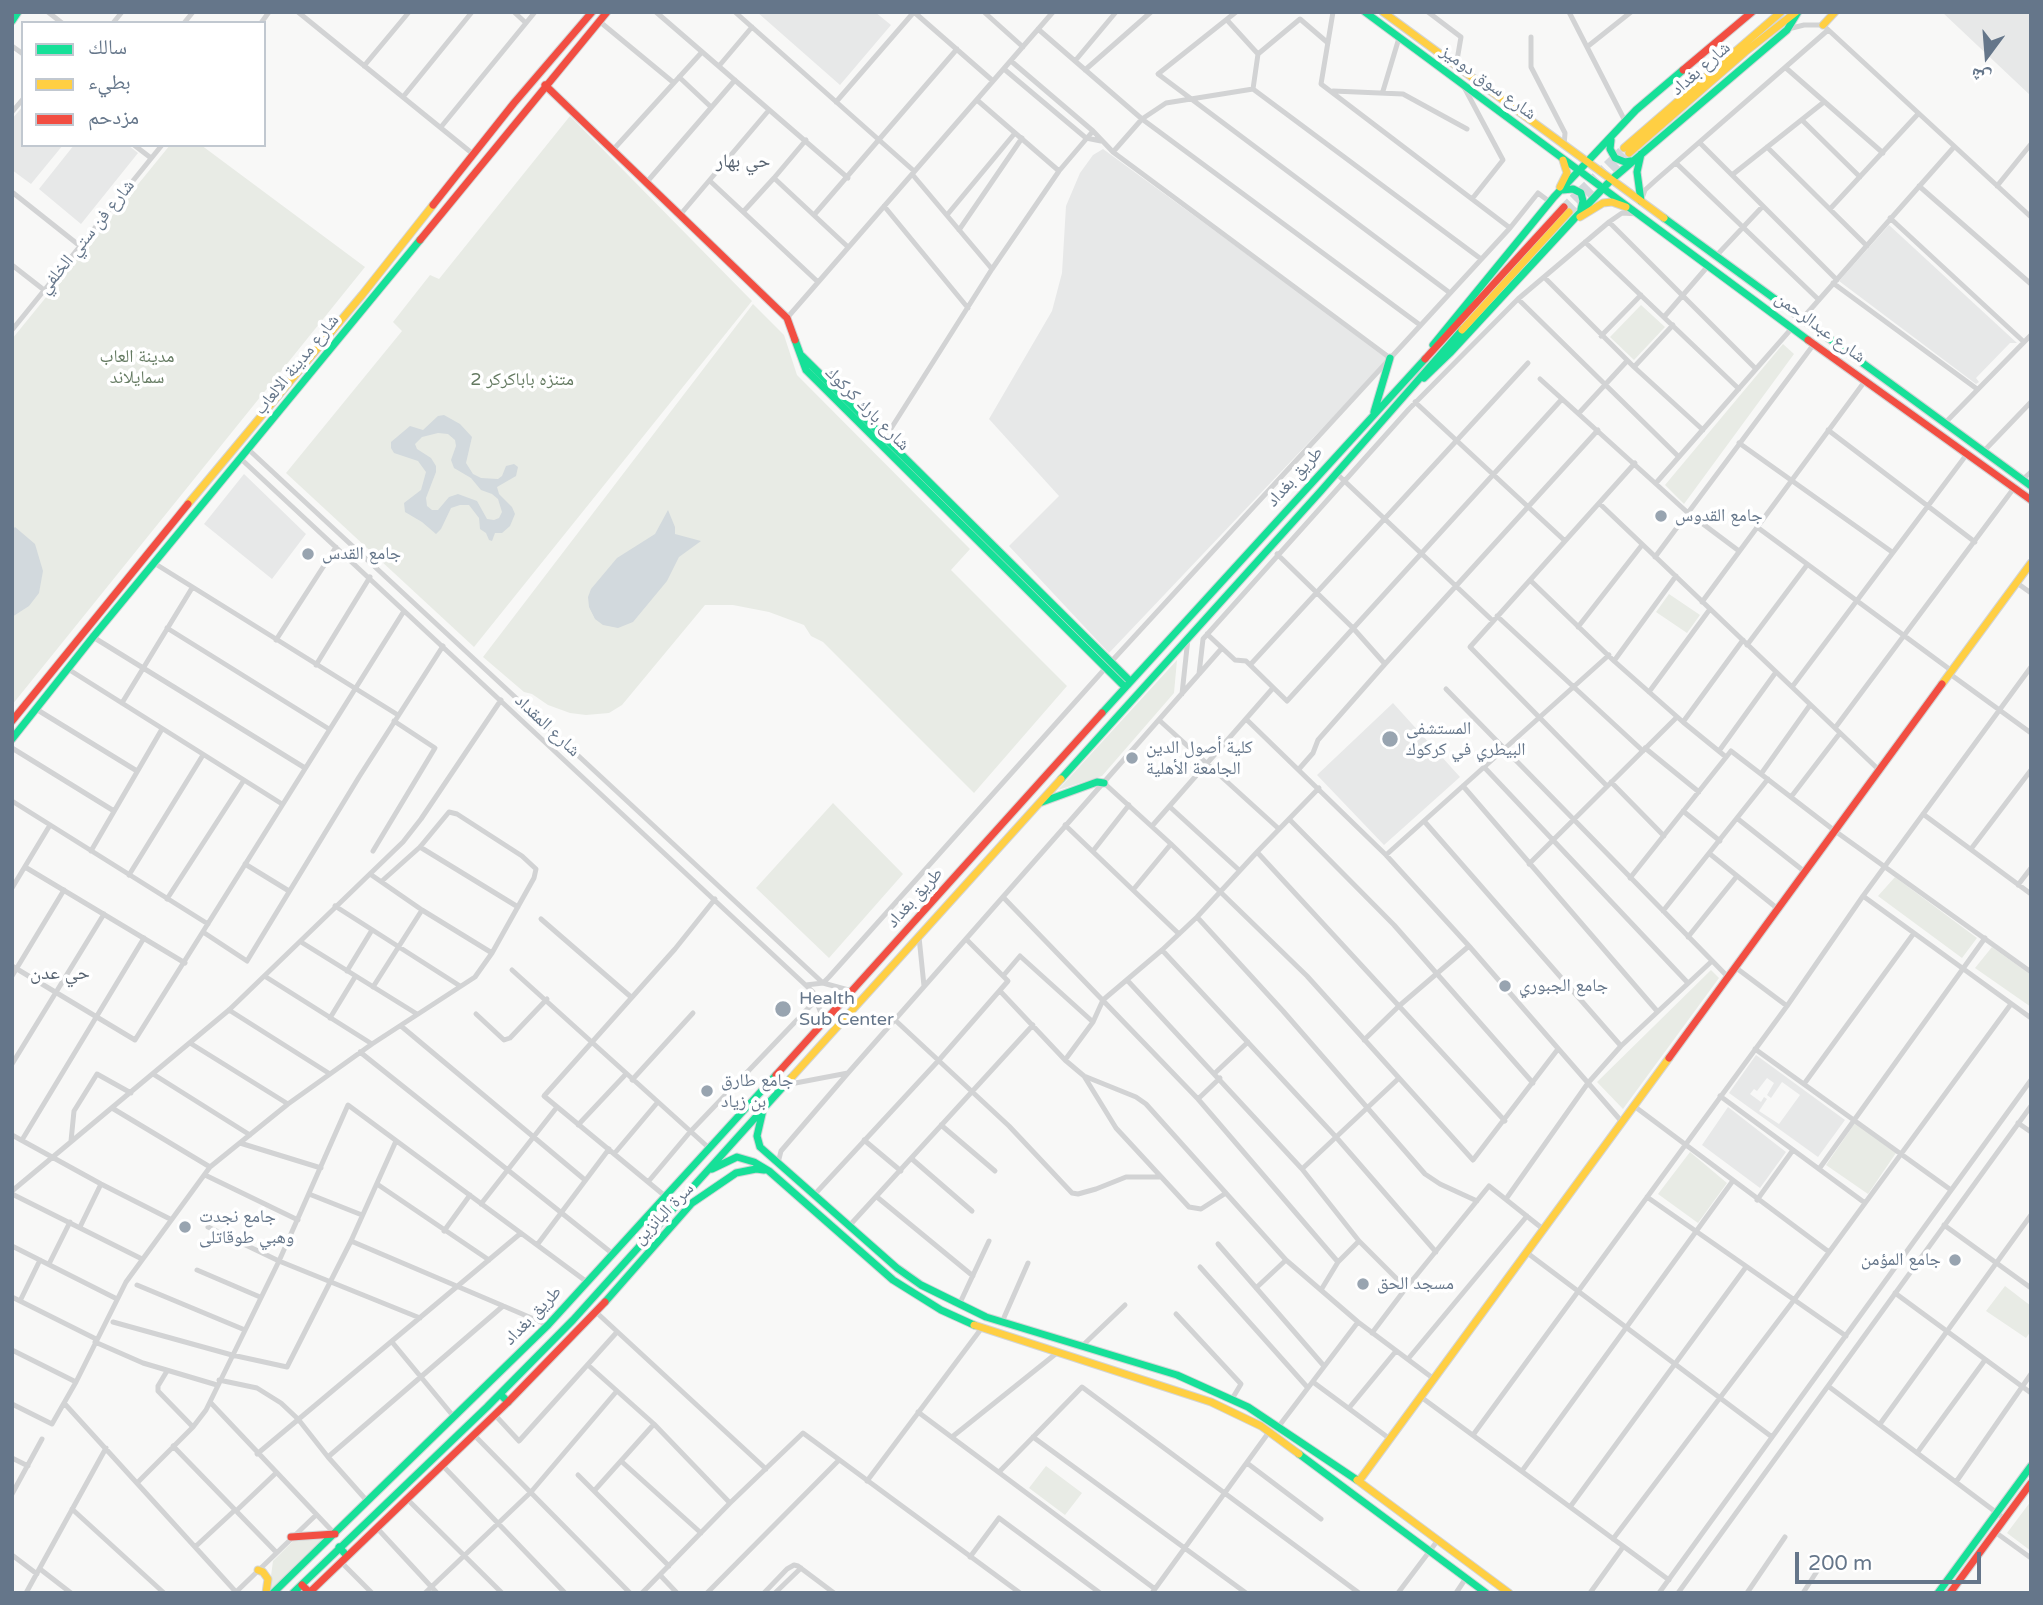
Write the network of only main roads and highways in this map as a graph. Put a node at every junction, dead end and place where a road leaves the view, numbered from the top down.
1 (19, 12) edge
2 (592, 12) edge
3 (607, 12) edge
4 (1365, 12) edge
5 (1383, 12) edge
6 (1752, 12) edge
7 (1781, 12) edge
8 (1797, 12) edge
9 (1832, 12) edge
10 (12, 21) edge
11 (1825, 27) road end
12 (566, 42) junction
13 (575, 50) junction
14 (545, 85) junction
15 (1613, 136) junction
16 (1607, 143) junction
17 (1554, 150) junction
18 (1572, 152) junction
19 (1629, 153) junction
20 (1642, 153) junction
21 (1585, 166) junction
22 (1600, 172) joint
23 (1592, 179) joint
24 (1606, 184) junction
25 (442, 194) junction
26 (1552, 199) junction
27 (451, 200) junction
28 (1642, 202) junction
29 (1633, 210) junction
30 (1572, 221) junction
31 (1563, 231) junction
32 (800, 353) junction
33 (1390, 358) road end
34 (1397, 389) junction
35 (1405, 395) junction
36 (1374, 413) junction
37 (2031, 486) edge
38 (2031, 500) edge
39 (2031, 563) edge
40 (1108, 665) junction
41 (1127, 684) junction
42 (12, 721) edge
43 (12, 739) edge
44 (1104, 783) road end
45 (1040, 803) junction
46 (984, 845) junction
47 (993, 854) junction
48 (764, 1108) junction
49 (778, 1163) junction
50 (769, 1171) junction
51 (706, 1172) junction
52 (573, 1320) junction
53 (582, 1327) junction
54 (1130, 1361) junction
55 (1126, 1374) junction
56 (500, 1394) junction
57 (508, 1402) junction
58 (465, 1406) junction
59 (475, 1418) junction
60 (2031, 1466) edge
61 (411, 1480) junction
62 (1359, 1481) junction
63 (2030, 1486) edge
64 (418, 1487) junction
65 (335, 1534) junction
66 (291, 1537) road end
67 (339, 1547) junction
68 (347, 1556) junction
69 (258, 1570) road end
70 (302, 1585) junction
71 (266, 1593) edge
72 (273, 1593) edge
73 (293, 1593) edge
74 (309, 1593) edge
75 (1486, 1593) edge
76 (1509, 1593) edge
77 (1938, 1593) edge
78 (1950, 1593) edge

1 - 10 main road
2 - 12 main road, شارع مدينة الالعاب
3 - 13 main road, شارع مدينة الالعاب
4 - 17 main road, شارع سوق دوميز
5 - 18 main road, شارع سوق دوميز
6 - 15 main road
7 - 19 main road, شارع بغداد
8 - 19 main road, شارع بغداد
8 - 20 main road
9 - 11 main road
12 - 13 main road
12 - 25 main road, شارع مدينة الالعاب
13 - 14 main road, شارع مدينة الالعاب
14 - 27 main road, شارع مدينة الالعاب
14 - 32 main road, شارع بارك كركوك
15 - 16 main road
15 - 19 main road
16 - 18 main road
16 - 21 main road
17 - 21 main road, شارع سوق دوميز
17 - 26 main road
18 - 21 main road, شارع سوق دوميز
19 - 20 main road
19 - 24 main road
20 - 28 main road
21 - 22 main road, شارع سوق دوميز
21 - 23 main road, شارع سوق دوميز
21 - 26 main road
22 - 24 main road, شارع عبدالرحمن
23 - 24 main road, شارع عبدالرحمن
24 - 28 main road, شارع عبدالرحمن
24 - 29 main road, شارع عبدالرحمن
24 - 30 main road
25 - 27 main road
25 - 42 main road, شارع مدينة الالعاب
26 - 30 main road
26 - 34 main road
27 - 43 main road, شارع مدينة الالعاب
28 - 37 main road, شارع عبدالرحمن
29 - 31 main road
29 - 38 main road, شارع عبدالرحمن
30 - 31 main road
31 - 35 main road
32 - 40 main road
32 - 40 main road, شارع بارك كركوك
33 - 36 main road
34 - 35 main road, طريق بغداد
34 - 36 main road, طريق بغداد
35 - 45 main road, طريق بغداد
36 - 41 main road, طريق بغداد
39 - 62 main road
40 - 41 main road
41 - 46 main road, طريق بغداد
44 - 45 main road
45 - 47 main road, طريق بغداد
46 - 47 main road
46 - 58 main road, طريق بغداد
47 - 48 main road, طريق بغداد
48 - 49 main road
48 - 51 main road, طريق بغداد
49 - 50 main road
49 - 54 main road
50 - 51 main road
50 - 53 main road, سرة البانزين
50 - 55 main road
51 - 52 main road, طريق بغداد
52 - 53 main road
52 - 56 main road, طريق بغداد
53 - 57 main road, سرة البانزين
54 - 55 main road
54 - 62 main road
55 - 75 main road
56 - 57 main road
56 - 59 main road, طريق بغداد
57 - 64 main road, سرة البانزين
58 - 59 main road
58 - 65 main road, طريق بغداد
59 - 61 main road, طريق بغداد
60 - 77 main road
61 - 64 main road
61 - 67 main road, طريق بغداد
62 - 76 main road
63 - 78 main road
64 - 68 main road, سرة البانزين
65 - 66 main road
65 - 72 main road, طريق بغداد
67 - 68 main road
67 - 70 main road, طريق بغداد
68 - 74 main road, سرة البانزين
69 - 71 main road
70 - 73 main road, طريق بغداد
70 - 74 main road

